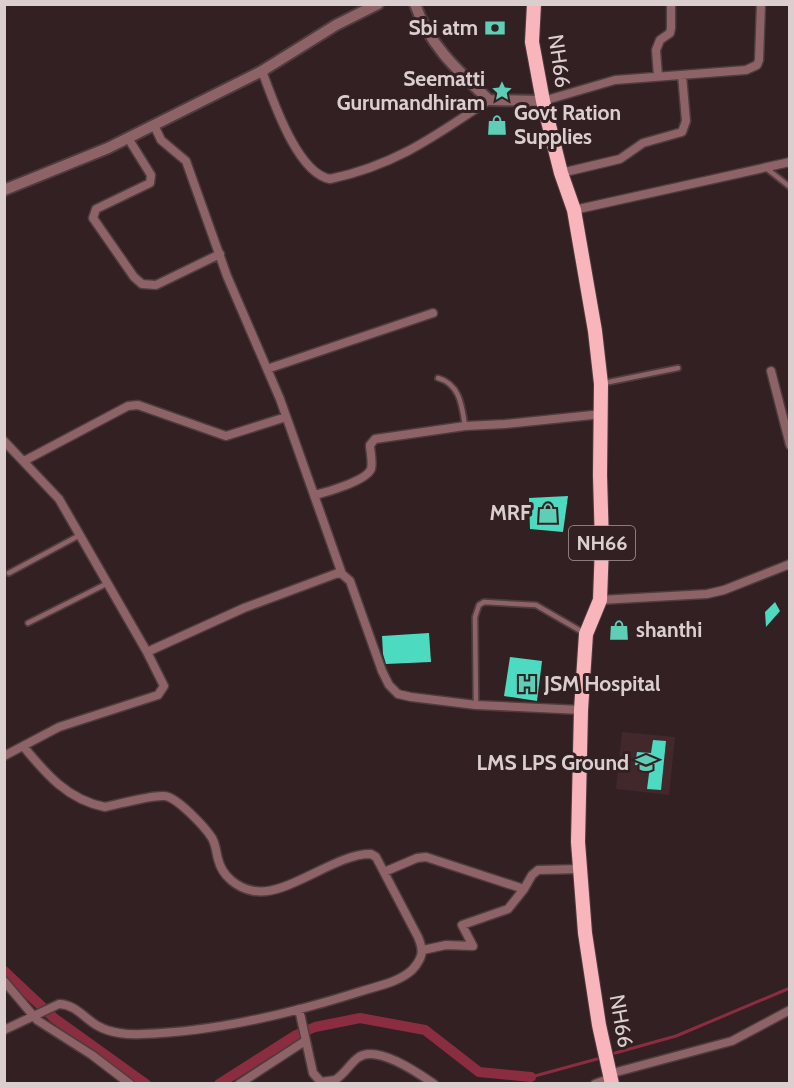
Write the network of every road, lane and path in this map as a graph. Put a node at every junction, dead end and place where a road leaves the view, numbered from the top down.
1 (378, 4) edge
2 (415, 4) edge
3 (534, 4) edge
4 (671, 4) edge
5 (761, 4) edge
6 (261, 71) junction
7 (682, 75) junction
8 (658, 76) junction
9 (489, 100) junction
10 (543, 101) junction
11 (154, 125) junction
12 (128, 138) junction
13 (789, 162) edge
14 (765, 167) junction
15 (561, 173) junction
16 (789, 187) edge
17 (4, 190) edge
18 (574, 210) junction
19 (220, 254) junction
20 (434, 313) dead end
21 (678, 368) dead end
22 (267, 369) junction
23 (771, 371) dead end
24 (438, 378) dead end
25 (601, 384) junction
26 (602, 414) junction
27 (286, 417) junction
28 (465, 426) junction
29 (4, 441) edge
30 (789, 445) edge
31 (24, 461) junction
32 (315, 495) junction
33 (80, 535) junction
34 (789, 564) edge
35 (9, 573) dead end
36 (342, 574) junction
37 (108, 583) junction
38 (600, 600) junction
39 (28, 623) dead end
40 (586, 634) junction
41 (147, 652) junction
42 (476, 705) junction
43 (581, 710) junction
44 (23, 746) junction
45 (4, 756) edge
46 (580, 869) junction
47 (384, 872) junction
48 (524, 889) junction
49 (423, 950) junction
50 (4, 981) edge
51 (299, 1009) junction
52 (789, 1010) edge
53 (35, 1016) junction
54 (4, 1030) edge
55 (305, 1039) junction
56 (611, 1078) edge
57 (130, 1083) edge
58 (239, 1083) edge
59 (434, 1083) edge
60 (595, 1083) edge

1 - 6 street
2 - 9 street
3 - 10 highway, NH66 / NH66
4 - 8 street
5 - 7 street
6 - 9 street
6 - 11 street
7 - 8 street
7 - 15 street
8 - 10 street
9 - 10 street
10 - 15 highway, NH66 / NH66
11 - 12 street
11 - 19 street
12 - 17 street
12 - 19 street
13 - 14 street
14 - 16 lane
14 - 18 street
15 - 18 highway, NH66 / NH66
18 - 25 highway, NH66 / NH66
19 - 22 street
20 - 22 street
21 - 25 lane
22 - 27 street
23 - 30 street
24 - 28 lane
25 - 26 highway, NH66 / NH66
26 - 28 street
26 - 38 highway, NH66 / NH66
27 - 31 street
27 - 32 street
28 - 32 street
29 - 31 street
31 - 33 street
32 - 36 street
33 - 35 lane
33 - 37 street
34 - 38 street
36 - 41 street
36 - 42 street
37 - 39 lane
37 - 41 street
38 - 40 highway, NH66 / NH66
40 - 42 lane
40 - 43 highway, NH66 / NH66
41 - 44 street
42 - 43 street
43 - 46 highway, NH66 / NH66
44 - 45 street
44 - 47 street
46 - 48 street
46 - 56 highway, NH66 / NH66
47 - 48 street
47 - 49 street
48 - 49 street
49 - 51 street
50 - 53 street
51 - 53 street
51 - 55 street
52 - 56 street
53 - 54 street
53 - 57 street
55 - 58 street
55 - 59 street
56 - 60 street

